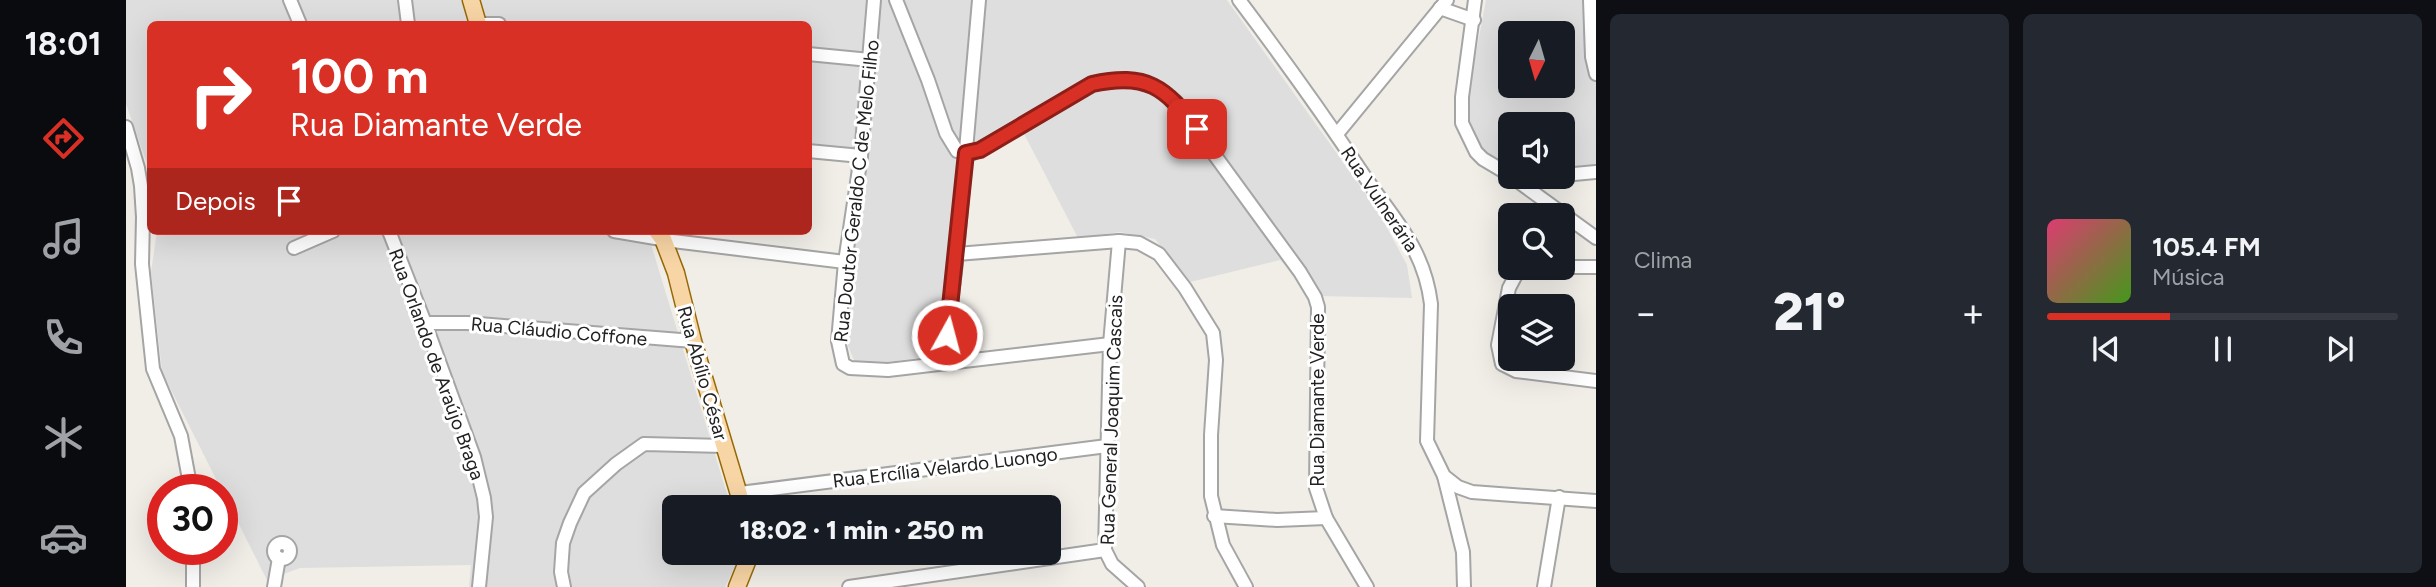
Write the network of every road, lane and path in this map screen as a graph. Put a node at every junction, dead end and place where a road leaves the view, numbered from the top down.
1 (290, 0) edge
2 (405, 0) edge
3 (471, 0) edge
4 (874, 0) edge
5 (896, 0) edge
6 (979, 0) edge
7 (1239, 0) edge
8 (1475, 0) edge
9 (1590, 0) edge
10 (1443, 4) edge
11 (1474, 20) junction
12 (299, 21) edge
13 (408, 21) edge
14 (477, 21) edge
15 (812, 54) edge
16 (870, 60) junction
17 (1596, 74) edge
18 (126, 127) edge
19 (1337, 134) junction
20 (812, 151) edge
21 (966, 153) junction
22 (861, 156) junction
23 (1498, 168) edge
24 (1596, 172) edge
25 (1575, 174) edge
26 (1529, 189) edge
27 (324, 235) edge
28 (391, 235) edge
29 (660, 235) edge
30 (1596, 238) edge
31 (1119, 241) junction
32 (294, 248) dead end
33 (957, 254) junction
34 (845, 262) junction
35 (1575, 267) edge
36 (1596, 267) edge
37 (1513, 280) edge
38 (425, 323) junction
39 (693, 341) junction
40 (1110, 344) junction
41 (944, 362) junction
42 (1596, 381) edge
43 (724, 446) junction
44 (1107, 446) junction
45 (188, 474) edge
46 (1444, 476) junction
47 (739, 495) edge
48 (775, 495) edge
49 (1559, 497) junction
50 (1596, 501) edge
51 (1214, 516) junction
52 (1326, 518) junction
53 (1105, 550) junction
54 (279, 558) dead end
55 (194, 565) edge
56 (746, 565) edge
57 (193, 587) edge
58 (274, 587) edge
59 (479, 587) edge
60 (564, 587) edge
61 (737, 587) edge
62 (849, 587) edge
63 (1138, 587) edge
64 (1245, 587) edge
65 (1367, 587) edge
66 (1464, 587) edge
67 (1544, 587) edge

1 - 12 street
2 - 13 street
3 - 14 main road
4 - 16 street, Rua Doutor Geraldo C de Melo Filho
5 - 21 street
6 - 21 street
7 - 19 street, Rua Vulnerária
8 - 11 street
9 - 17 street
10 - 11 street
10 - 19 street
11 - 23 street
15 - 16 street
16 - 22 street, Rua Doutor Geraldo C de Melo Filho
18 - 45 street
19 - 46 street, Rua Vulnerária
20 - 22 street
21 - 33 street
21 - 52 street, Rua Diamante Verde
22 - 34 street, Rua Doutor Geraldo C de Melo Filho
24 - 25 street
26 - 30 street
27 - 32 street
28 - 38 street, Rua Orlando de Araújo Braga
29 - 34 street
29 - 39 main road, Rua Abílio César
31 - 33 street
31 - 40 street, Rua General Joaquim Cascais
31 - 51 street
33 - 41 street
34 - 41 street, Rua Doutor Geraldo C de Melo Filho
35 - 36 street
37 - 42 street
38 - 39 street, Rua Cláudio Coffone
38 - 59 street, Rua Orlando de Araújo Braga
39 - 43 main road, Rua Abílio César
40 - 41 street, Rua Doutor Geraldo C de Melo Filho
40 - 44 street, Rua General Joaquim Cascais
43 - 47 main road, Rua Abílio César
43 - 60 street
44 - 48 street, Rua Ercília Velardo Luongo
44 - 53 street, Rua General Joaquim Cascais
46 - 49 street
46 - 66 street, Rua Vulnerária
49 - 50 street
49 - 67 street
51 - 52 street
51 - 64 street
52 - 65 street, Rua Diamante Verde
53 - 62 street
53 - 63 street, Rua General Joaquim Cascais
54 - 58 street
55 - 57 street
56 - 61 main road

